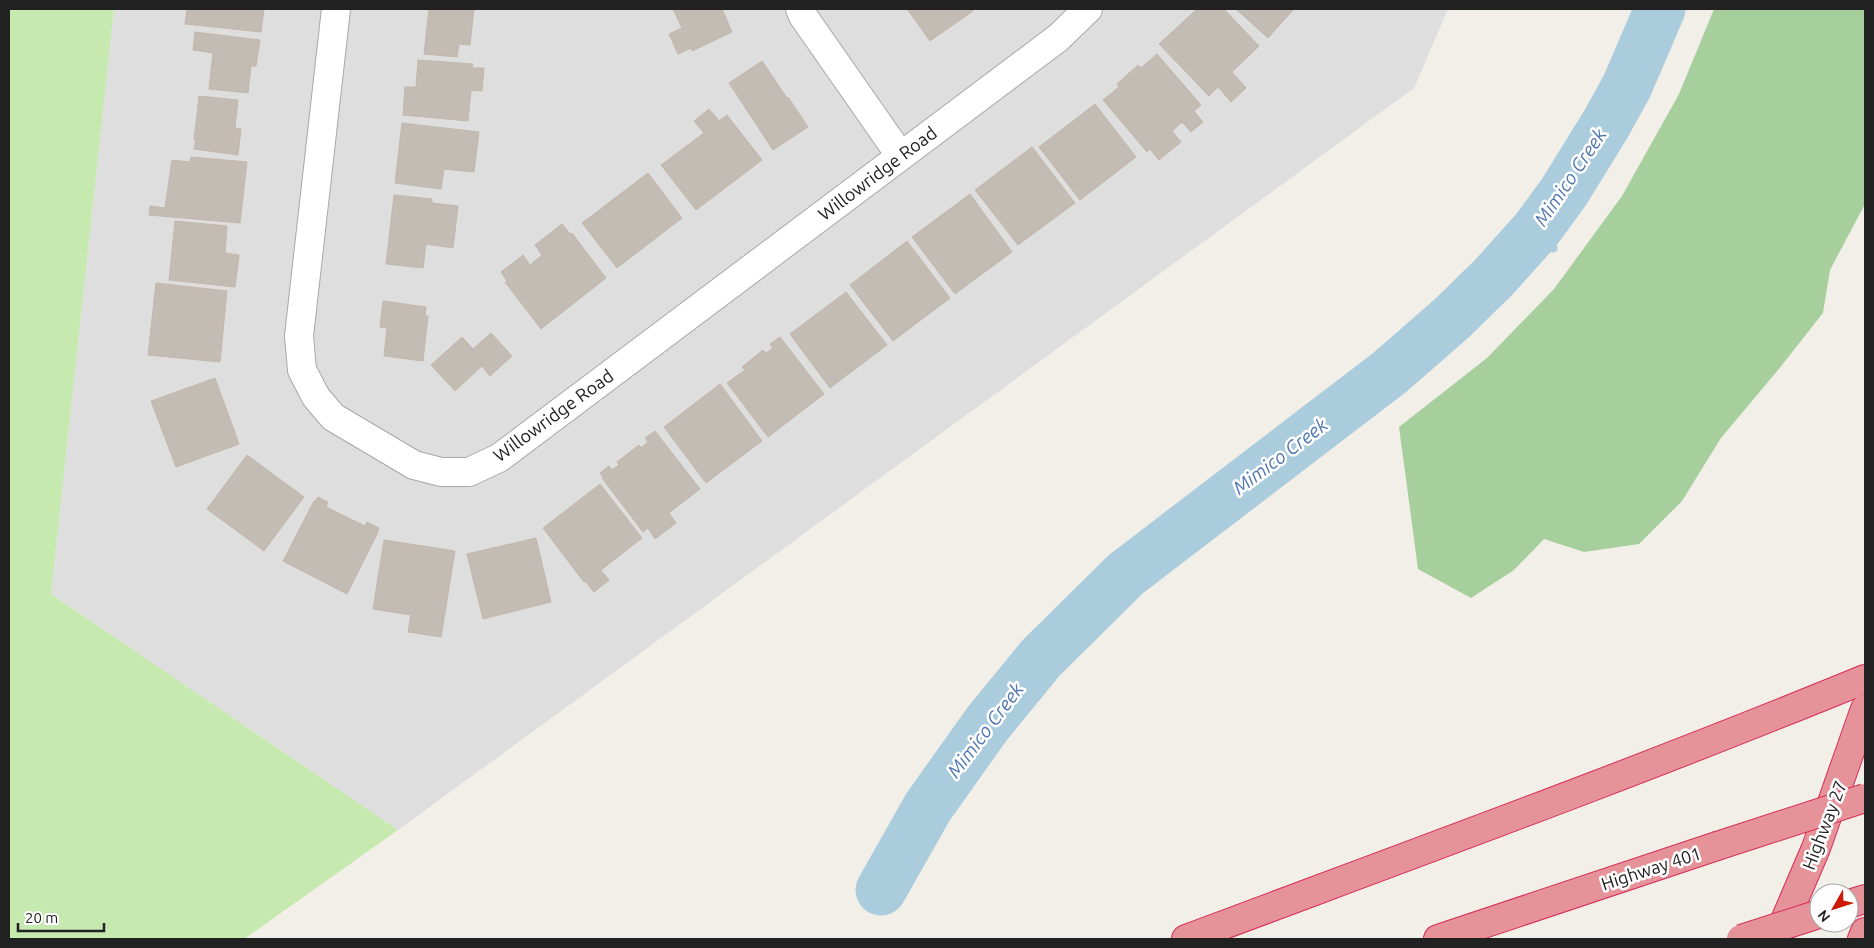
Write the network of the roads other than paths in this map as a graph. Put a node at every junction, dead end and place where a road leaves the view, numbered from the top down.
1 (336, 9) edge
2 (800, 9) edge
3 (1088, 9) edge
4 (900, 155) junction
5 (1865, 679) edge
6 (1865, 709) edge
7 (1865, 798) edge
8 (1809, 917) edge
9 (1865, 932) edge
10 (1186, 939) edge
11 (1438, 939) edge
12 (1741, 939) edge
13 (1777, 939) edge
14 (1862, 939) edge

1 - 4 street, Willowridge Road
2 - 4 street
3 - 4 street, Willowridge Road
5 - 10 highway
6 - 13 highway, Highway 27
7 - 11 highway, Highway 401, bridge
8 - 12 highway, bridge
9 - 14 highway

